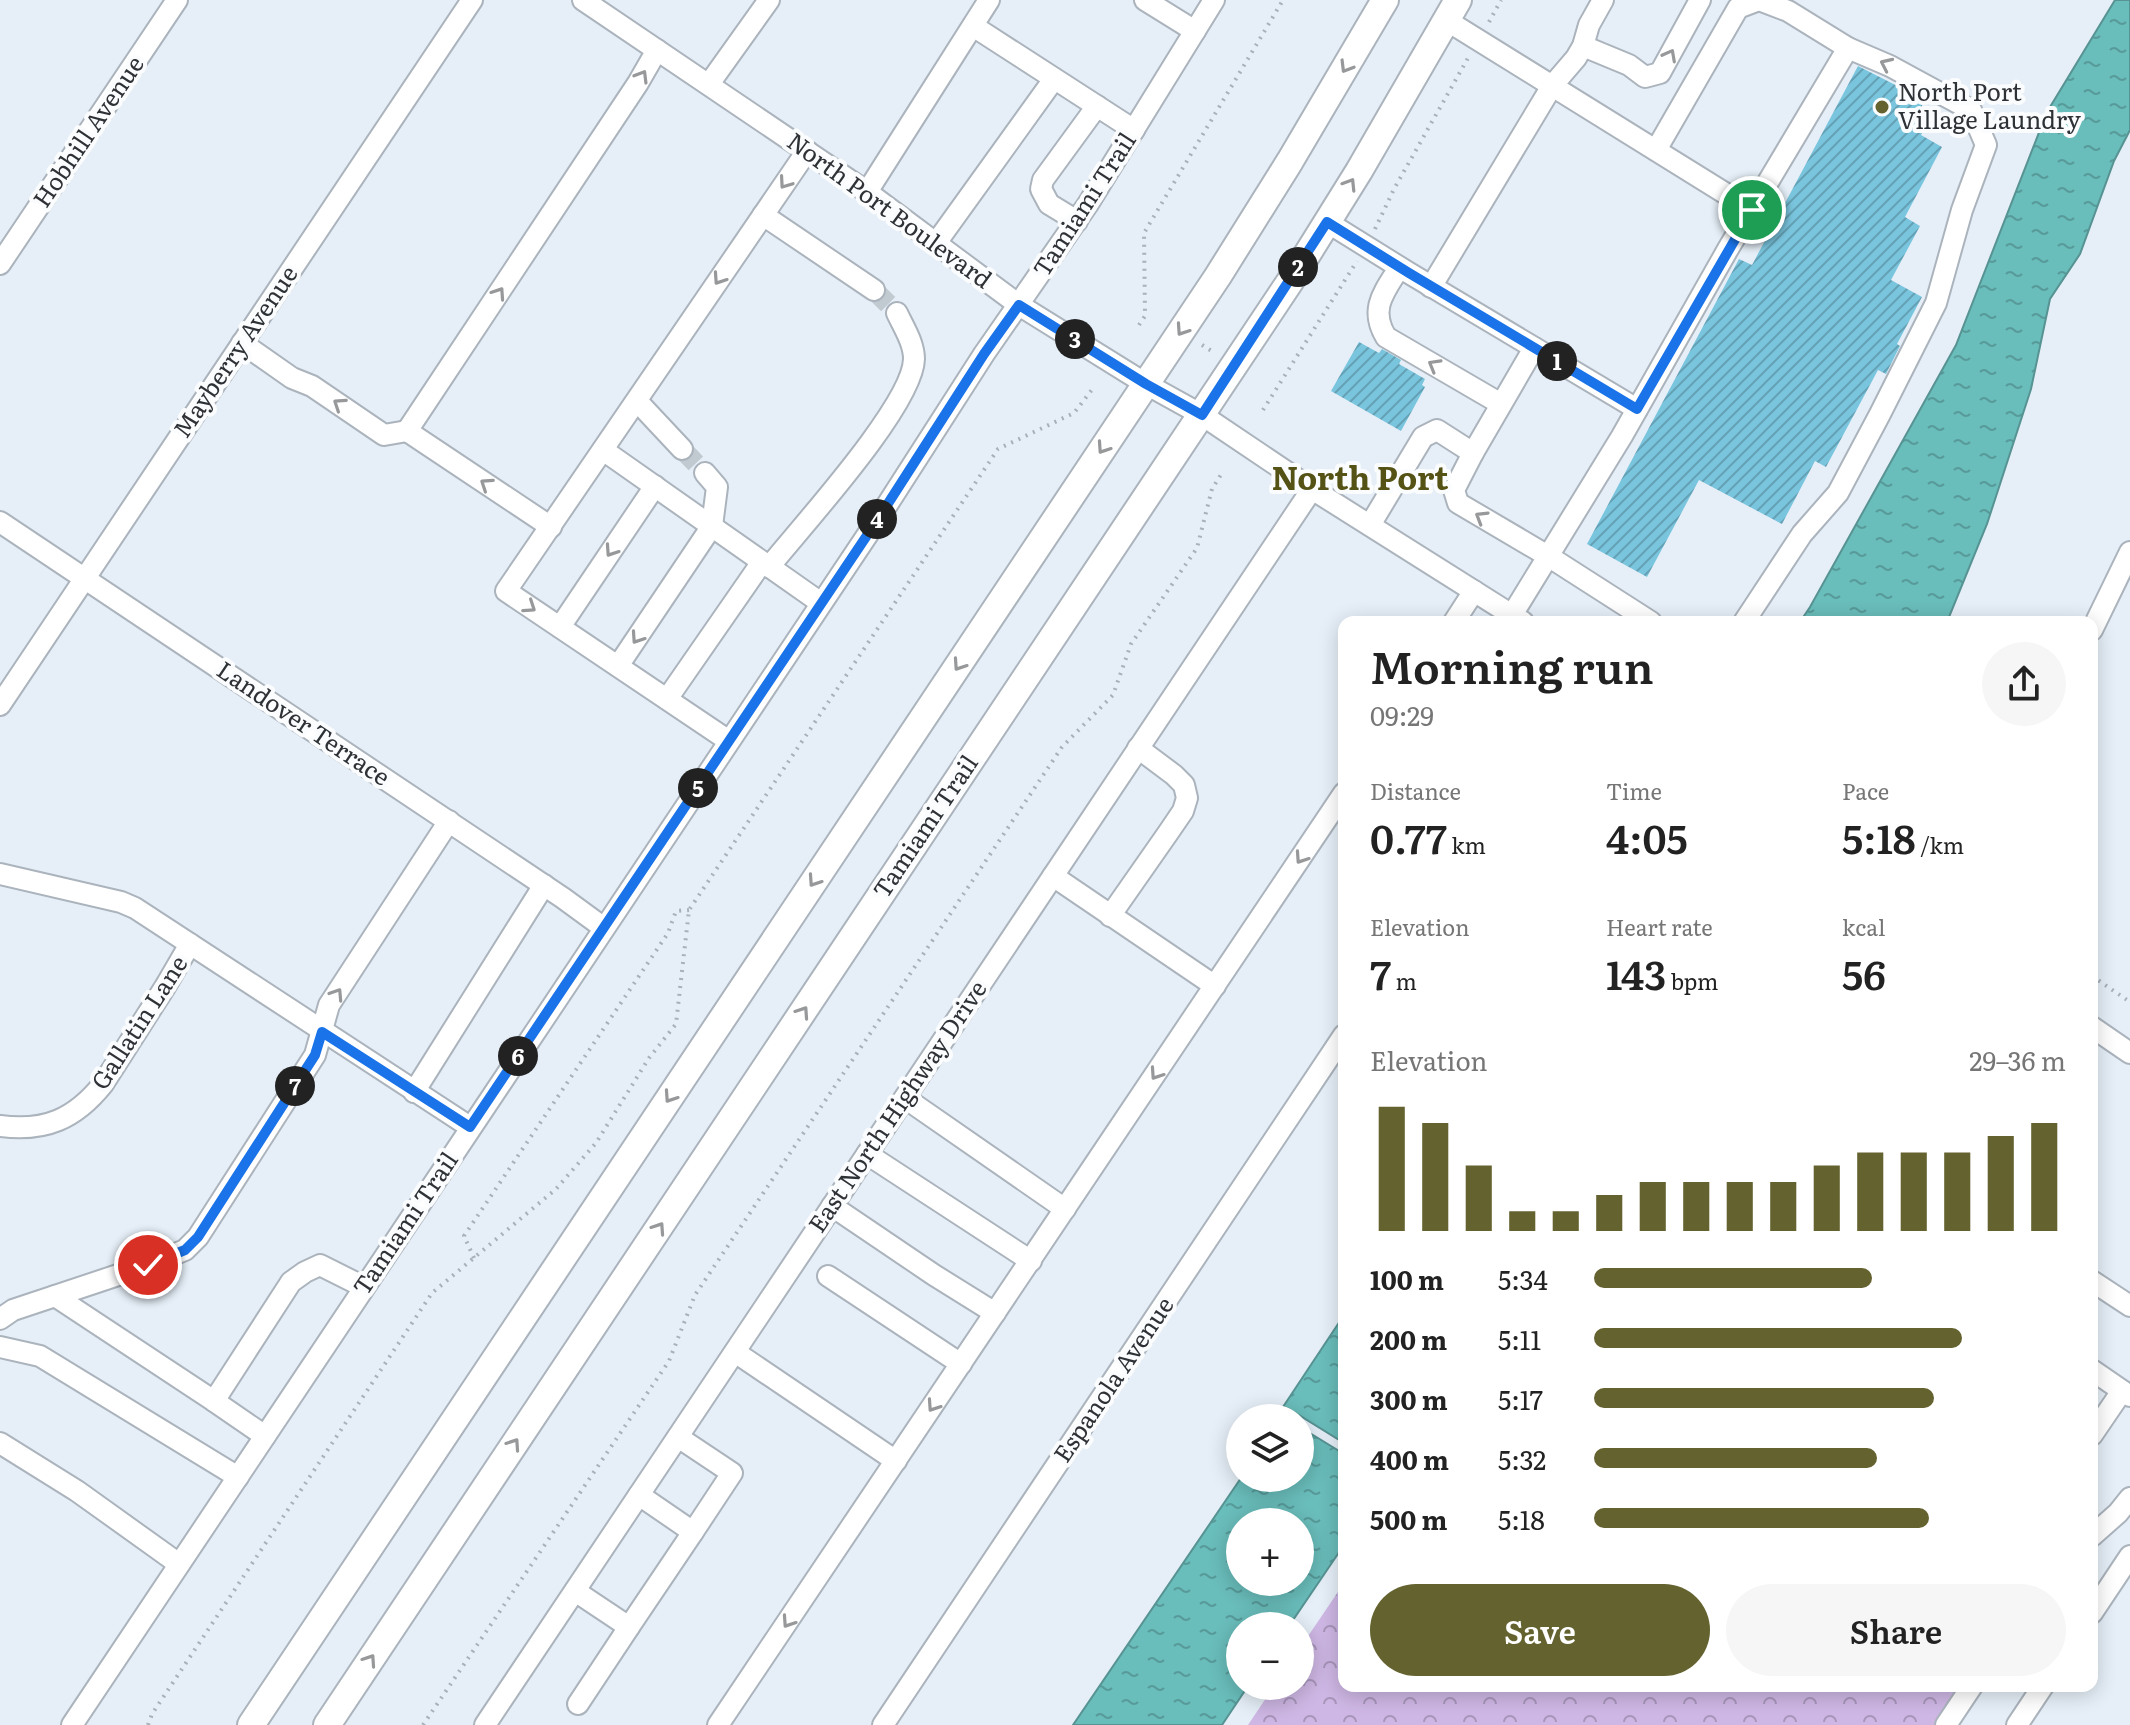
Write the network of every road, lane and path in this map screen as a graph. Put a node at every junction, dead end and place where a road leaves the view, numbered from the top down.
1 (177, 0) edge
2 (472, 0) edge
3 (583, 0) edge
4 (769, 0) edge
5 (989, 0) edge
6 (1214, 0) edge
7 (1283, 0) edge
8 (1385, 0) edge
9 (1501, 0) edge
10 (1603, 0) edge
11 (1700, 0) edge
12 (1759, 0) edge
13 (1155, 3) edge
14 (1452, 10) edge
15 (973, 26) junction
16 (1195, 31) junction
17 (1479, 40) junction
18 (1583, 46) junction
19 (1848, 48) junction
20 (657, 50) junction
21 (1054, 79) junction
22 (709, 84) junction
23 (1552, 86) junction
24 (1097, 106) junction
25 (1134, 130) junction
26 (1656, 150) junction
27 (807, 151) junction
28 (867, 192) junction
29 (1752, 210) junction
30 (763, 215) junction
31 (1077, 221) junction
32 (1327, 222) junction
33 (936, 243) junction
34 (1366, 246) junction
35 (0, 264) edge
36 (1399, 268) junction
37 (1431, 287) junction
38 (874, 290) tunnel mouth
39 (1019, 305) junction
40 (897, 313) tunnel mouth
41 (1139, 325) dead end
42 (242, 343) junction
43 (1202, 345) dead end
44 (1534, 348) junction
45 (1215, 353) dead end
46 (1146, 384) junction
47 (1094, 387) dead end
48 (637, 401) junction
49 (1501, 404) junction
50 (1637, 409) junction
51 (1263, 410) dead end
52 (1202, 415) junction
53 (407, 431) junction
54 (682, 449) tunnel mouth
55 (603, 450) junction
56 (1473, 453) junction
57 (705, 473) tunnel mouth
58 (1222, 473) dead end
59 (655, 486) junction
60 (1312, 489) junction
61 (0, 522) edge
62 (1370, 525) junction
63 (712, 526) junction
64 (551, 527) junction
65 (2130, 552) edge
66 (1548, 556) junction
67 (766, 564) junction
68 (84, 579) junction
69 (1474, 591) junction
70 (821, 603) junction
71 (1458, 616) edge
72 (1514, 616) edge
73 (1518, 616) edge
74 (1642, 616) edge
75 (1748, 616) edge
76 (2098, 618) edge
77 (560, 627) junction
78 (618, 666) junction
79 (667, 699) junction
80 (0, 705) edge
81 (729, 741) junction
82 (1138, 748) junction
83 (1338, 802) edge
84 (449, 821) junction
85 (0, 874) edge
86 (1053, 876) junction
87 (544, 885) junction
88 (689, 910) junction
89 (1110, 916) junction
90 (604, 928) junction
91 (190, 944) junction
92 (2098, 980) edge
93 (1215, 986) junction
94 (2130, 1002) edge
95 (2098, 1031) edge
96 (322, 1032) junction
97 (1338, 1044) edge
98 (2130, 1053) edge
99 (414, 1092) junction
100 (905, 1098) junction
101 (0, 1126) edge
102 (470, 1127) junction
103 (867, 1154) junction
104 (832, 1206) junction
105 (1065, 1209) junction
106 (474, 1258) junction
107 (1031, 1261) junction
108 (828, 1276) dead end
109 (2098, 1285) edge
110 (364, 1287) junction
111 (55, 1296) junction
112 (2130, 1306) edge
113 (995, 1313) junction
114 (0, 1319) edge
115 (0, 1347) edge
116 (735, 1352) junction
117 (961, 1364) junction
118 (2098, 1374) edge
119 (2126, 1394) edge
120 (214, 1401) junction
121 (2098, 1428) edge
122 (265, 1436) junction
123 (678, 1437) junction
124 (0, 1443) edge
125 (896, 1461) junction
126 (238, 1477) junction
127 (639, 1495) junction
128 (2130, 1498) edge
129 (2098, 1531) edge
130 (693, 1532) junction
131 (2130, 1556) edge
132 (179, 1564) junction
133 (575, 1591) junction
134 (2098, 1604) edge
135 (629, 1627) junction
136 (1968, 1692) edge
137 (2039, 1692) edge
138 (578, 1704) dead end
139 (72, 1725) edge
140 (148, 1725) edge
141 (251, 1725) edge
142 (327, 1725) edge
143 (423, 1725) edge
144 (485, 1725) edge
145 (718, 1725) edge
146 (883, 1725) edge
147 (1946, 1725) edge
148 (2017, 1725) edge

1 - 35 street, Hobhill Avenue
2 - 42 street, Mayberry Avenue
3 - 20 street, North Port Boulevard
4 - 22 street
5 - 15 street
6 - 16 street, Tamiami Trail
7 - 41 path
8 -> 46 main road
9 - 17 path
10 - 18 street
18 -> 11 street
12 - 19 street
12 - 26 street
13 - 16 street
14 - 17 street
32 -> 14 main road, Tamiami Trail
15 - 21 street
15 - 28 street
16 - 25 street, Tamiami Trail
17 - 23 street
17 - 34 path
18 - 23 street
19 - 29 street
75 -> 19 street
20 - 22 street, North Port Boulevard
53 -> 20 street
21 - 24 street
21 - 33 street
22 - 27 street, North Port Boulevard
23 - 26 street
23 - 37 street
24 - 25 street
24 - 31 street
25 - 31 street, Tamiami Trail
26 - 29 street
27 - 28 street, North Port Boulevard
27 -> 30 street
28 - 33 street, North Port Boulevard
29 - 50 street
30 - 38 street
30 -> 48 street
31 - 39 street, Tamiami Trail
32 - 34 street
32 - 52 main road, Tamiami Trail
33 - 39 street, North Port Boulevard
34 - 36 street
34 - 51 path
36 - 37 street
49 -> 36 street
37 - 44 street
39 - 46 street, North Port Boulevard
39 - 70 street, Tamiami Trail
40 - 67 street
53 -> 42 street
42 - 68 street, Mayberry Avenue
43 - 45 path
44 - 49 street
44 - 50 street
46 - 52 street, North Port Boulevard
46 -> 141 main road
47 - 88 path
48 - 54 street
48 - 55 street
49 - 56 street
50 - 66 street
52 - 60 street, North Port Boulevard
142 -> 52 main road, Tamiami Trail
64 -> 53 street
55 - 59 street
55 - 64 street
56 - 62 street
66 -> 56 street
57 - 63 street
58 - 143 path
59 - 63 street
59 -> 77 street
60 - 62 street, North Port Boulevard
60 - 82 street, East North Highway Drive
61 - 68 street, Landover Terrace
62 - 69 street, North Port Boulevard
63 - 67 street
63 -> 78 street
64 -> 77 street
65 - 76 street
66 - 73 street
66 - 74 street
67 - 70 street
67 - 79 street
68 - 80 street, Mayberry Avenue
68 - 84 street, Landover Terrace
69 - 71 street
69 - 72 street, North Port Boulevard
70 - 81 street, Tamiami Trail
77 - 78 street
78 - 79 street
79 - 81 street
81 - 90 street, Tamiami Trail
82 - 86 street, East North Highway Drive
82 - 89 street
83 -> 93 street
84 - 87 street, Landover Terrace
96 -> 84 street
85 - 91 street
86 - 89 street
86 - 100 street, East North Highway Drive
87 - 90 street, Landover Terrace
87 - 99 street
88 - 106 path
88 - 106 path
89 - 93 street
90 - 102 street, Tamiami Trail
91 - 96 street
91 - 101 street, Gallatin Lane
92 - 94 path
93 -> 105 street
95 - 98 street
96 - 99 street
96 - 111 street
97 - 146 street, Espanola Avenue
99 - 102 street
100 - 103 street, East North Highway Drive
100 - 105 street
102 - 110 street, Tamiami Trail
103 - 104 street, East North Highway Drive
103 - 107 street
104 - 113 street
104 - 116 street, East North Highway Drive
105 - 107 street
106 - 140 path
107 - 113 street
108 - 117 street
109 - 112 street
110 - 120 street
110 - 122 street, Tamiami Trail
111 - 114 street
111 - 120 street
113 - 117 street
115 - 126 street
116 - 123 street, East North Highway Drive
116 - 125 street
117 -> 125 street
118 - 119 street
119 - 121 street
120 - 122 street
122 - 126 street, Tamiami Trail
123 - 127 street, East North Highway Drive
123 - 130 street
124 - 132 street
125 -> 145 street
126 - 132 street, Tamiami Trail
127 - 130 street
127 - 133 street, East North Highway Drive
128 - 129 street
130 - 135 street
131 - 134 street
132 - 139 street, Tamiami Trail
133 - 135 street
133 - 144 street, East North Highway Drive
135 - 138 street
136 - 147 street
137 - 148 street

